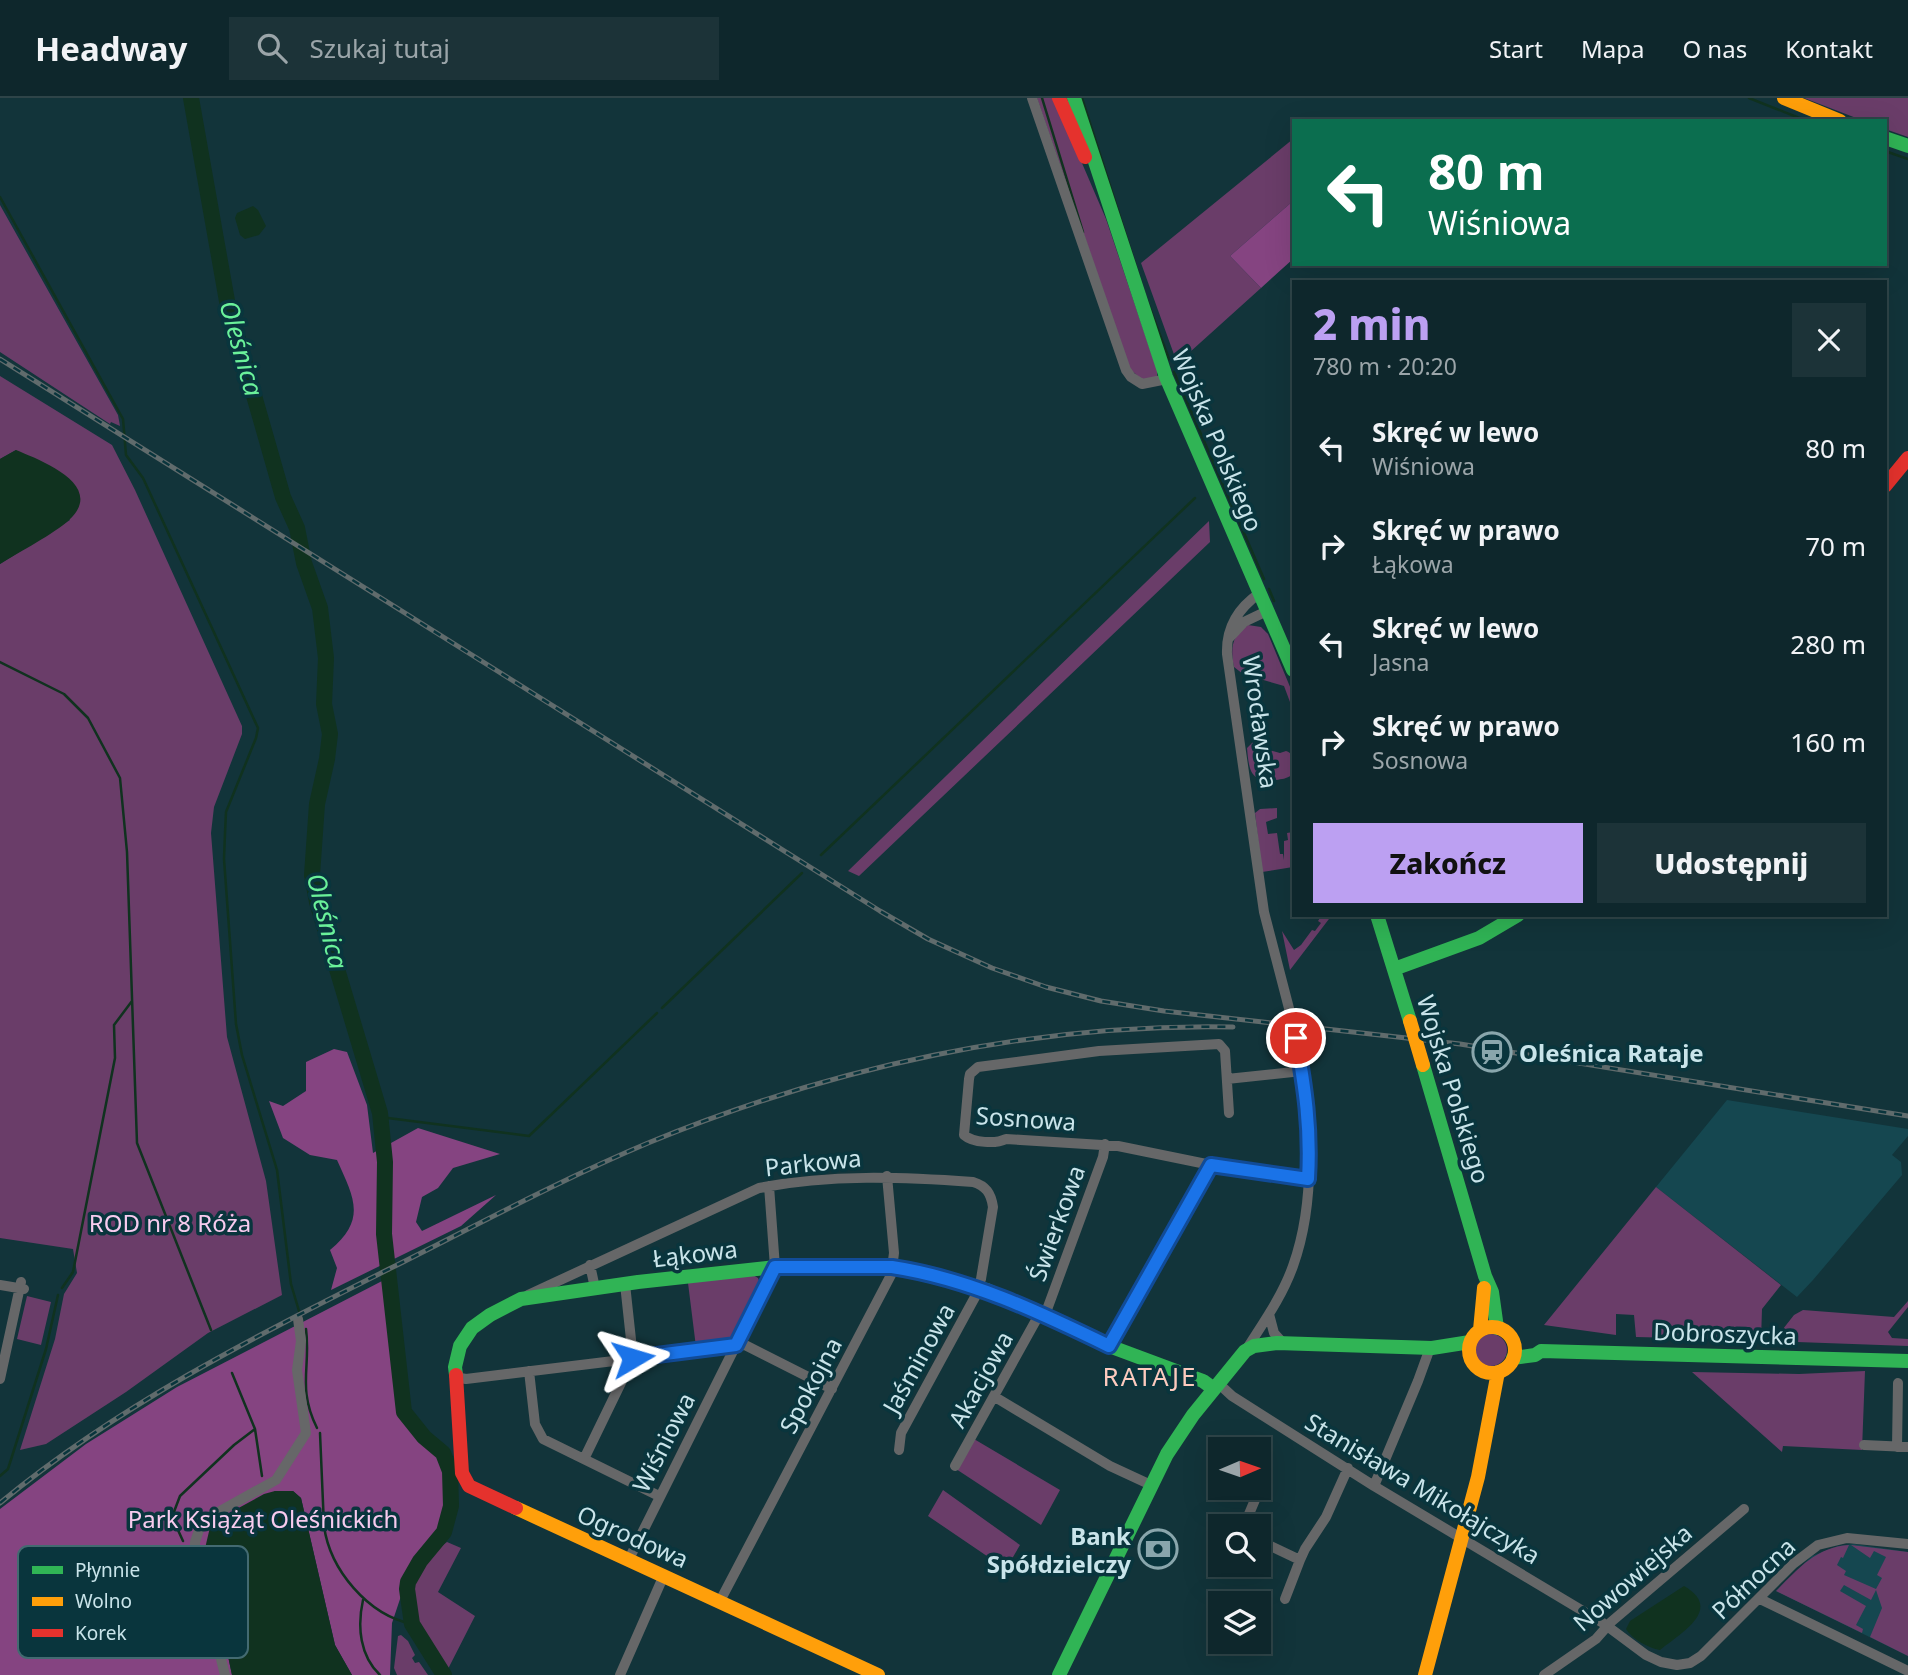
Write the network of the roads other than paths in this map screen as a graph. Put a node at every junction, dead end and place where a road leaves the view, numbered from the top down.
1 (1032, 98) edge
2 (1059, 98) edge
3 (1074, 98) edge
4 (1784, 98) edge
5 (1835, 119) edge
6 (1887, 139) edge
7 (1908, 146) edge
8 (1113, 222) junction
9 (1167, 379) junction
10 (1908, 458) edge
11 (1887, 484) edge
12 (1259, 593) junction
13 (1267, 611) junction
14 (1227, 641) junction
15 (1292, 668) edge
16 (1378, 917) edge
17 (1515, 917) edge
18 (1394, 969) junction
19 (1291, 1016) dead end
20 (1296, 1037) dead end
21 (1302, 1071) junction
22 (1227, 1079) junction
23 (1229, 1113) dead end
24 (1105, 1144) junction
25 (1211, 1165) junction
26 (887, 1176) junction
27 (1308, 1179) junction
28 (769, 1186) junction
29 (590, 1265) junction
30 (775, 1267) junction
31 (892, 1267) junction
32 (1485, 1276) junction
33 (625, 1284) junction
34 (0, 1285) edge
35 (595, 1288) junction
36 (978, 1288) junction
37 (522, 1299) junction
38 (1043, 1314) junction
39 (1269, 1314) junction
40 (298, 1319) dead end
41 (1497, 1328) junction
42 (1480, 1330) junction
43 (1283, 1343) junction
44 (736, 1345) junction
45 (1109, 1346) junction
46 (1431, 1348) junction
47 (1469, 1349) junction
48 (1513, 1350) junction
49 (1245, 1351) junction
50 (633, 1358) junction
51 (1908, 1361) edge
52 (529, 1371) junction
53 (1491, 1372) junction
54 (455, 1377) junction
55 (0, 1379) edge
56 (1898, 1382) dead end
57 (1216, 1386) junction
58 (832, 1389) junction
59 (995, 1396) junction
60 (1903, 1406) edge
61 (1864, 1445) dead end
62 (1903, 1447) edge
63 (899, 1450) dead end
64 (584, 1459) junction
65 (955, 1466) dead end
66 (1348, 1468) junction
67 (1152, 1485) junction
68 (1374, 1486) junction
69 (659, 1496) junction
70 (1744, 1509) dead end
71 (1462, 1538) junction
72 (1908, 1544) edge
73 (196, 1546) edge
74 (1271, 1547) edge
75 (629, 1559) junction
76 (1300, 1560) junction
77 (664, 1575) junction
78 (1284, 1599) dead end
79 (1760, 1599) junction
80 (720, 1601) junction
81 (1608, 1627) junction
82 (221, 1658) edge
83 (1676, 1670) edge
84 (1908, 1671) edge
85 (225, 1675) edge
86 (620, 1675) edge
87 (878, 1675) edge
88 (1059, 1675) edge
89 (1425, 1675) edge
90 (1544, 1675) edge

1 - 9 street
2 - 8 main road
3 - 8 main road
4 - 5 main road
6 - 7 main road
8 - 9 main road, Wojska Polskiego
9 - 12 main road, Wojska Polskiego
10 - 11 main road
12 - 13 main road, Wojska Polskiego
12 - 14 street, Wrocławska
13 - 14 street, Wrocławska
13 - 15 main road, Wojska Polskiego
14 - 19 street, Wrocławska
16 - 18 main road, Wojska Polskiego
17 - 18 main road
18 - 32 main road, Wojska Polskiego, bridge
20 - 21 street
21 - 22 street
21 - 27 street
22 - 23 street, Sosnowa
22 - 24 street, Sosnowa
24 - 25 street, Sosnowa
24 - 38 street, Świerkowa
25 - 27 street, Sosnowa
25 - 45 street
26 - 28 street, Parkowa
26 - 31 street, Spokojna
26 - 36 street, Parkowa
27 - 39 street
28 - 29 street, Parkowa
28 - 30 street
29 - 35 street
29 - 37 street, Parkowa
30 - 31 main road, Łąkowa
30 - 33 main road, Łąkowa
30 - 44 street, Wiśniowa
31 - 36 main road, Łąkowa
31 - 58 street, Spokojna
32 - 41 main road, Wojska Polskiego
32 - 42 main road, Wojska Polskiego
33 - 35 main road, Łąkowa
33 - 50 street
34 - 55 street
35 - 37 main road, Łąkowa
36 - 38 main road, Łąkowa
36 - 63 street, Jaśminowa
37 - 54 main road, Łąkowa
38 - 45 main road, Łąkowa
38 - 59 street, Akacjowa
39 - 43 street
39 - 49 street
40 - 73 street
41 - 42 main road
41 - 48 main road
42 - 47 main road
43 - 46 main road
43 - 49 main road
44 - 50 street
44 - 58 street
44 - 69 street, Wiśniowa
45 - 57 main road, Łąkowa
46 - 47 main road
46 - 68 street
47 - 53 main road
48 - 51 main road, Dobroszycka
48 - 53 main road
49 - 57 main road
50 - 52 street
50 - 64 street
52 - 54 street
52 - 64 street
53 - 71 main road
54 - 75 main road, Ogrodowa
56 - 60 street
57 - 66 street, Stanisława Mikołajczyka
57 - 67 main road
58 - 80 street, Spokojna
59 - 65 street, Akacjowa
59 - 67 street
60 - 62 street
61 - 62 street
64 - 69 street
66 - 68 street, Stanisława Mikołajczyka
66 - 76 street
67 - 88 main road
68 - 71 street, Stanisława Mikołajczyka
69 - 75 street, Wiśniowa
70 - 81 street, Nowowiejska
71 - 81 street, Stanisława Mikołajczyka
71 - 89 main road
72 - 79 street, Północna
74 - 76 street
75 - 77 main road, Ogrodowa
76 - 78 street
77 - 80 main road, Ogrodowa
77 - 86 street
79 - 83 street, Północna
79 - 84 street
80 - 87 main road, Ogrodowa
81 - 83 street, Północna
81 - 90 street, Nowowiejska
82 - 85 street

